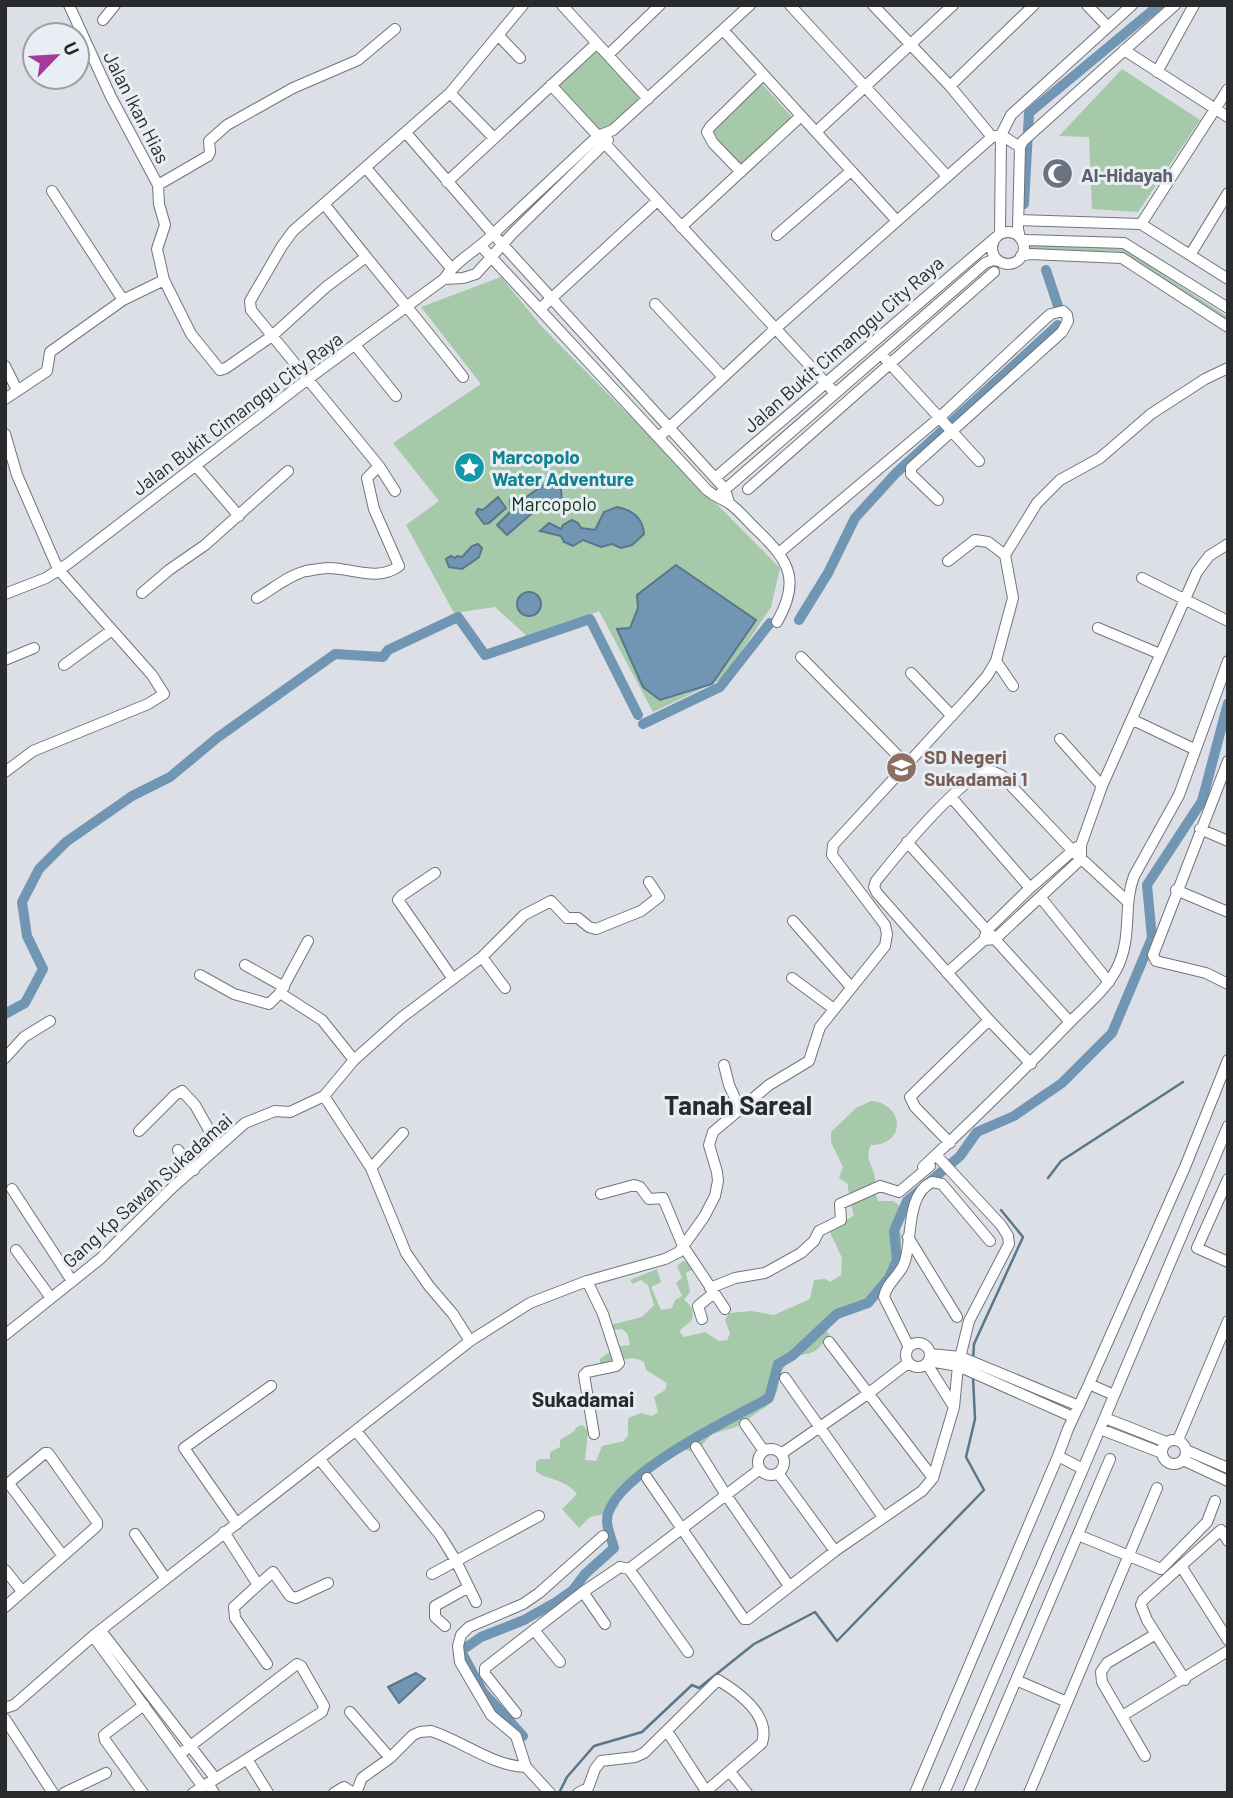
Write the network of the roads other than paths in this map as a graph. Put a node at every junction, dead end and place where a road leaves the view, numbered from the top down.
1 (69, 5) edge
2 (115, 5) edge
3 (523, 5) edge
4 (562, 5) edge
5 (750, 5) edge
6 (790, 5) edge
7 (873, 5) edge
8 (953, 5) edge
9 (1034, 5) edge
10 (1087, 5) edge
11 (1132, 5) edge
12 (1175, 5) edge
13 (1194, 5) edge
14 (654, 7) edge
15 (103, 20) dead end
16 (1108, 27) junction
17 (395, 29) dead end
18 (723, 30) junction
19 (498, 35) junction
20 (597, 43) junction
21 (909, 46) junction
22 (1124, 50) junction
23 (608, 55) junction
24 (520, 58) dead end
25 (1157, 72) junction
26 (763, 75) junction
27 (551, 85) junction
28 (950, 86) junction
29 (864, 87) junction
30 (1228, 89) edge
31 (450, 93) junction
32 (648, 99) junction
33 (1214, 109) junction
34 (802, 117) junction
35 (1228, 117) edge
36 (816, 132) junction
37 (407, 134) junction
38 (997, 136) junction
39 (494, 138) junction
40 (602, 140) junction
41 (1025, 140) junction
42 (366, 169) junction
43 (851, 171) junction
44 (741, 172) junction
45 (947, 176) junction
46 (447, 182) junction
47 (158, 186) junction
48 (52, 191) dead end
49 (1228, 193) edge
50 (657, 201) junction
51 (325, 205) junction
52 (1018, 220) junction
53 (897, 221) junction
54 (1141, 224) junction
55 (681, 227) junction
56 (493, 234) junction
57 (777, 235) dead end
58 (997, 236) junction
59 (1020, 238) junction
60 (503, 245) junction
61 (481, 246) junction
62 (1190, 255) junction
63 (1021, 256) junction
64 (366, 257) junction
65 (493, 257) junction
66 (999, 261) junction
67 (451, 268) junction
68 (994, 272) dead end
69 (444, 279) junction
70 (1228, 279) edge
71 (164, 280) junction
72 (552, 298) junction
73 (123, 300) junction
74 (655, 304) dead end
75 (408, 306) junction
76 (541, 308) junction
77 (1228, 308) edge
78 (1228, 327) edge
79 (775, 329) junction
80 (272, 336) junction
81 (355, 345) junction
82 (881, 354) junction
83 (890, 365) junction
84 (5, 366) edge
85 (1228, 368) edge
86 (463, 377) dead end
87 (723, 377) junction
88 (307, 379) junction
89 (825, 382) junction
90 (17, 390) junction
91 (835, 393) junction
92 (396, 396) dead end
93 (5, 400) edge
94 (940, 419) junction
95 (669, 428) junction
96 (951, 430) junction
97 (5, 434) edge
98 (659, 438) junction
99 (979, 461) dead end
100 (196, 466) junction
101 (379, 466) junction
102 (288, 471) dead end
103 (715, 478) junction
104 (725, 489) junction
105 (748, 489) dead end
106 (395, 491) dead end
107 (716, 498) junction
108 (938, 500) dead end
109 (729, 503) junction
110 (239, 516) junction
111 (1228, 544) edge
112 (780, 552) junction
113 (1005, 555) junction
114 (948, 561) dead end
115 (58, 569) junction
116 (1142, 578) dead end
117 (142, 593) dead end
118 (5, 594) edge
119 (257, 598) dead end
120 (1185, 598) junction
121 (1228, 621) edge
122 (777, 622) dead end
123 (1098, 628) dead end
124 (112, 631) junction
125 (34, 649) dead end
126 (1160, 654) junction
127 (801, 657) dead end
128 (5, 660) edge
129 (996, 661) junction
130 (1228, 661) edge
131 (64, 665) dead end
132 (910, 674) dead end
133 (1013, 686) dead end
134 (1223, 688) edge
135 (950, 718) junction
136 (1133, 720) junction
137 (1060, 739) dead end
138 (1194, 749) junction
139 (1227, 764) edge
140 (907, 765) junction
141 (5, 772) edge
142 (1102, 786) junction
143 (951, 797) junction
144 (1200, 829) junction
145 (1228, 841) edge
146 (907, 842) junction
147 (1077, 848) junction
148 (1082, 859) junction
149 (435, 873) dead end
150 (649, 882) dead end
151 (1030, 888) junction
152 (1177, 890) junction
153 (1041, 898) junction
154 (1128, 901) junction
155 (1228, 912) edge
156 (793, 921) dead end
157 (988, 936) junction
158 (308, 941) dead end
159 (482, 957) junction
160 (245, 965) dead end
161 (947, 973) junction
162 (200, 975) dead end
163 (792, 978) dead end
164 (453, 979) junction
165 (1109, 982) junction
166 (1228, 984) edge
167 (851, 987) junction
168 (505, 988) dead end
169 (282, 990) junction
170 (834, 1009) junction
171 (989, 1020) junction
172 (50, 1021) dead end
173 (1070, 1022) junction
174 (5, 1058) edge
175 (354, 1060) junction
176 (1228, 1060) edge
177 (1031, 1064) junction
178 (724, 1065) dead end
179 (324, 1096) junction
180 (740, 1109) junction
181 (1228, 1126) edge
182 (139, 1131) dead end
183 (403, 1133) dead end
184 (950, 1143) junction
185 (218, 1146) junction
186 (178, 1150) dead end
187 (939, 1156) junction
188 (923, 1167) dead end
189 (371, 1168) junction
190 (194, 1170) junction
191 (1228, 1179) edge
192 (12, 1189) dead end
193 (601, 1194) dead end
194 (908, 1237) junction
195 (990, 1241) dead end
196 (683, 1246) junction
197 (16, 1250) dead end
198 (1228, 1262) edge
199 (72, 1281) junction
200 (587, 1281) junction
201 (712, 1291) junction
202 (51, 1298) junction
203 (725, 1309) dead end
204 (957, 1317) dead end
205 (702, 1319) dead end
206 (1228, 1321) edge
207 (5, 1335) edge
208 (470, 1342) junction
209 (829, 1342) dead end
210 (909, 1347) junction
211 (929, 1359) junction
212 (960, 1361) junction
213 (908, 1363) junction
214 (785, 1378) dead end
215 (1089, 1384) junction
216 (271, 1385) dead end
217 (869, 1393) junction
218 (1114, 1395) junction
219 (1079, 1406) junction
220 (954, 1407) junction
221 (1073, 1417) junction
222 (1105, 1418) junction
223 (745, 1424) dead end
224 (820, 1428) junction
225 (1100, 1429) junction
226 (356, 1431) junction
227 (594, 1434) dead end
228 (1178, 1440) junction
229 (1166, 1442) junction
230 (696, 1447) dead end
231 (1186, 1450) junction
232 (764, 1451) junction
233 (1162, 1453) junction
234 (781, 1454) junction
235 (1058, 1456) junction
236 (1110, 1459) dead end
237 (320, 1460) junction
238 (1183, 1460) junction
239 (1228, 1468) edge
240 (760, 1469) junction
241 (1083, 1469) junction
242 (778, 1473) junction
243 (647, 1478) dead end
244 (933, 1478) junction
245 (1228, 1481) edge
246 (1157, 1488) dead end
247 (726, 1495) junction
248 (1216, 1501) dead end
249 (540, 1516) dead end
250 (883, 1517) junction
251 (237, 1524) junction
252 (374, 1526) dead end
253 (683, 1530) junction
254 (224, 1532) junction
255 (135, 1534) dead end
256 (1078, 1535) junction
257 (603, 1536) dead end
258 (1228, 1541) edge
259 (835, 1551) junction
260 (63, 1556) junction
261 (1129, 1556) junction
262 (456, 1560) junction
263 (1181, 1566) junction
264 (629, 1569) junction
265 (5, 1570) edge
266 (432, 1574) dead end
267 (166, 1579) junction
268 (328, 1583) dead end
269 (258, 1585) junction
270 (789, 1586) junction
271 (469, 1587) junction
272 (22, 1591) junction
273 (583, 1592) junction
274 (476, 1602) dead end
275 (5, 1607) edge
276 (605, 1624) dead end
277 (445, 1626) dead end
278 (534, 1630) junction
279 (97, 1634) junction
280 (1156, 1634) junction
281 (1228, 1640) edge
282 (1228, 1651) edge
283 (688, 1652) dead end
284 (560, 1662) dead end
285 (267, 1664) dead end
286 (1016, 1680) junction
287 (1185, 1680) junction
288 (143, 1685) junction
289 (134, 1692) junction
290 (1067, 1702) junction
291 (144, 1705) junction
292 (5, 1708) edge
293 (350, 1712) dead end
294 (516, 1713) dead end
295 (1122, 1716) junction
296 (5, 1718) edge
297 (667, 1731) junction
298 (191, 1748) junction
299 (180, 1755) junction
300 (1145, 1756) dead end
301 (390, 1758) junction
302 (247, 1759) junction
303 (526, 1767) junction
304 (730, 1772) junction
305 (106, 1773) dead end
306 (207, 1787) edge
307 (705, 1792) edge
308 (1032, 1792) edge
309 (53, 1793) edge
310 (64, 1793) edge
311 (143, 1793) edge
312 (268, 1793) edge
313 (334, 1793) edge
314 (354, 1793) edge
315 (550, 1793) edge
316 (578, 1793) edge
317 (747, 1793) edge
318 (915, 1793) edge
319 (944, 1793) edge
320 (968, 1793) edge

1 - 47 street, Jalan Ikan Hias
2 - 15 street
3 - 19 street
4 - 20 street
5 - 18 street
6 - 29 street
7 - 21 street
8 - 21 street
9 - 28 street
10 - 16 street
11 - 16 street
12 - 22 street
13 - 25 street
14 - 23 street
16 - 38 street
17 - 47 street
18 - 26 street
18 - 32 street
19 - 24 street
19 - 31 street
20 - 23 street
20 - 27 street
21 - 28 street
21 - 29 street
22 - 25 street
22 - 41 street
23 - 32 street
25 - 33 street
26 - 34 street
26 - 44 street
27 - 39 street
27 - 40 street
28 - 38 street
29 - 36 street
29 - 45 street
30 - 33 street
31 - 37 street
31 - 39 street
32 - 40 street
33 - 35 street
33 - 54 street
34 - 36 street
34 - 44 street
36 - 43 street
37 - 42 street
37 - 46 street
38 - 41 street
38 - 45 street
38 - 58 street
39 - 46 street
40 - 50 street
40 - 56 street, Jalan Bukit Cimanggu City Raya
40 - 60 street
41 - 52 street
42 - 51 street
42 - 67 street
43 - 53 street
43 - 57 street
44 - 55 street
45 - 53 street
46 - 56 street
47 - 71 street, Jalan Ikan Hias
48 - 73 street
49 - 62 street
50 - 55 street
50 - 72 street
51 - 64 street
51 - 80 street
52 - 54 street
52 - 59 street
53 - 79 street
54 - 62 street
55 - 79 street
56 - 60 street
56 - 61 street, Jalan Bukit Cimanggu City Raya
58 - 59 street
58 - 66 street
58 - 89 street, Jalan Bukit Cimanggu City Raya
59 - 63 street
59 - 77 street
60 - 65 street
60 - 72 street
61 - 65 street
61 - 67 street, Jalan Bukit Cimanggu City Raya
62 - 70 street
63 - 66 street
63 - 78 street
64 - 75 street
64 - 80 street
65 - 69 street
65 - 76 street
66 - 82 street, Jalan Bukit Cimanggu City Raya
67 - 69 street, Jalan Bukit Cimanggu City Raya
68 - 83 street
69 - 75 street, Jalan Bukit Cimanggu City Raya
71 - 73 street
71 - 80 street, Jalan Ikan Hias
72 - 76 street
72 - 95 street
73 - 90 street
74 - 87 street
75 - 81 street, Jalan Bukit Cimanggu City Raya
75 - 86 street
76 - 98 street
79 - 87 street
79 - 89 street
80 - 88 street
81 - 88 street, Jalan Bukit Cimanggu City Raya
81 - 92 street
82 - 83 street
82 - 91 street, Jalan Bukit Cimanggu City Raya
83 - 94 street
83 - 105 street
84 - 90 street
85 - 113 street
87 - 95 street
88 - 100 street, Jalan Bukit Cimanggu City Raya
88 - 101 street
89 - 91 street
89 - 103 street, Jalan Bukit Cimanggu City Raya
90 - 93 street
91 - 104 street, Jalan Bukit Cimanggu City Raya
94 - 96 street
94 - 96 street
94 - 112 street
95 - 98 street
95 - 103 street
96 - 99 street
96 - 108 street
97 - 115 street
98 - 107 street
100 - 110 street
100 - 115 street, Jalan Bukit Cimanggu City Raya
101 - 106 street
101 - 119 street
102 - 110 street
103 - 104 street
104 - 107 street, Jalan Bukit Cimanggu City Raya
104 - 109 street
107 - 109 street
109 - 112 street
110 - 117 street
111 - 120 street
112 - 122 street
113 - 114 street
113 - 129 street
115 - 118 street, Jalan Bukit Cimanggu City Raya
115 - 124 street
116 - 120 street
120 - 121 street
120 - 126 street
123 - 126 street
124 - 131 street
124 - 141 street
125 - 128 street
126 - 136 street
127 - 140 street
129 - 133 street
129 - 135 street
130 - 134 street
132 - 135 street
134 - 138 street
135 - 140 street
136 - 138 street
136 - 142 street
137 - 142 street
138 - 154 street
139 - 144 street
140 - 167 street
142 - 147 street
143 - 146 street
143 - 147 street
143 - 151 street
144 - 145 street
144 - 152 street
146 - 157 street
146 - 161 street
147 - 148 street
147 - 151 street
148 - 153 street
148 - 154 street
149 - 164 street
150 - 159 street
151 - 157 street
152 - 155 street
152 - 166 street
153 - 157 street
153 - 165 street
154 - 165 street
156 - 167 street
157 - 161 street
157 - 173 street
158 - 169 street
159 - 164 street
159 - 168 street
160 - 169 street
161 - 171 street
162 - 169 street
163 - 170 street
164 - 175 street
165 - 173 street
167 - 170 street
169 - 175 street
170 - 180 street
171 - 177 street
171 - 184 street
172 - 174 street
173 - 177 street
175 - 179 street
176 - 215 street
177 - 184 street
178 - 180 street
179 - 185 street, Gang Kp Sawah Sukadamai
179 - 189 street
180 - 196 street
181 - 218 street
182 - 185 street
183 - 189 street
184 - 187 street
185 - 190 street, Gang Kp Sawah Sukadamai
186 - 190 street
187 - 188 street
187 - 201 street
187 - 212 street
189 - 208 street
190 - 199 street, Gang Kp Sawah Sukadamai
191 - 198 street
192 - 199 street
193 - 196 street
194 - 195 street
194 - 204 street
194 - 210 street
196 - 200 street
196 - 201 street
197 - 202 street
199 - 202 street, Gang Kp Sawah Sukadamai
200 - 208 street
200 - 227 street
201 - 203 street
201 - 205 street
202 - 207 street, Gang Kp Sawah Sukadamai
206 - 228 street
208 - 226 street
209 - 217 street
210 - 211 street
210 - 213 street
211 - 212 street
211 - 213 street
211 - 220 street
212 - 219 street
212 - 220 street
212 - 221 street
213 - 217 street
214 - 224 street
215 - 218 street
215 - 219 street
216 - 251 street
217 - 224 street
217 - 244 street
218 - 222 street
219 - 221 street
220 - 244 street
221 - 235 street
222 - 225 street
222 - 229 street
223 - 232 street
224 - 234 street
224 - 250 street
225 - 233 street
225 - 241 street
226 - 237 street
226 - 262 street
228 - 229 street
228 - 231 street
229 - 233 street
230 - 247 street
231 - 238 street
231 - 239 street
232 - 234 street
232 - 240 street
233 - 238 street
234 - 242 street
235 - 241 street
235 - 318 street
236 - 256 street
237 - 251 street
237 - 252 street
238 - 245 street
240 - 242 street
240 - 247 street
241 - 319 street
242 - 259 street
243 - 253 street
244 - 250 street
246 - 261 street
247 - 253 street
247 - 270 street
248 - 261 street
249 - 262 street
250 - 259 street
251 - 254 street
253 - 264 street
253 - 270 street
254 - 267 street
254 - 269 street
255 - 267 street
256 - 261 street
256 - 286 street
257 - 303 street
258 - 263 street
259 - 270 street
260 - 260 street
260 - 272 street
261 - 290 street
262 - 266 street
262 - 271 street
263 - 280 street
263 - 281 street
264 - 273 street
264 - 283 street
265 - 272 street
267 - 279 street
268 - 269 street
269 - 285 street
271 - 274 street
271 - 277 street
272 - 275 street
273 - 276 street
273 - 278 street
278 - 284 street
278 - 294 street
279 - 288 street
279 - 289 street
279 - 292 street
280 - 287 street
280 - 295 street
282 - 287 street
286 - 290 street
286 - 320 street
287 - 295 street
288 - 289 street
288 - 298 street
289 - 291 street
290 - 308 street
291 - 299 street
291 - 311 street
293 - 301 street
295 - 300 street
296 - 309 street
297 - 304 street
297 - 307 street
297 - 316 street
298 - 299 street
298 - 302 street
298 - 306 street
299 - 306 street
301 - 303 street
301 - 314 street
302 - 306 street
302 - 312 street
303 - 315 street
304 - 307 street
304 - 317 street
305 - 310 street
313 - 314 street

